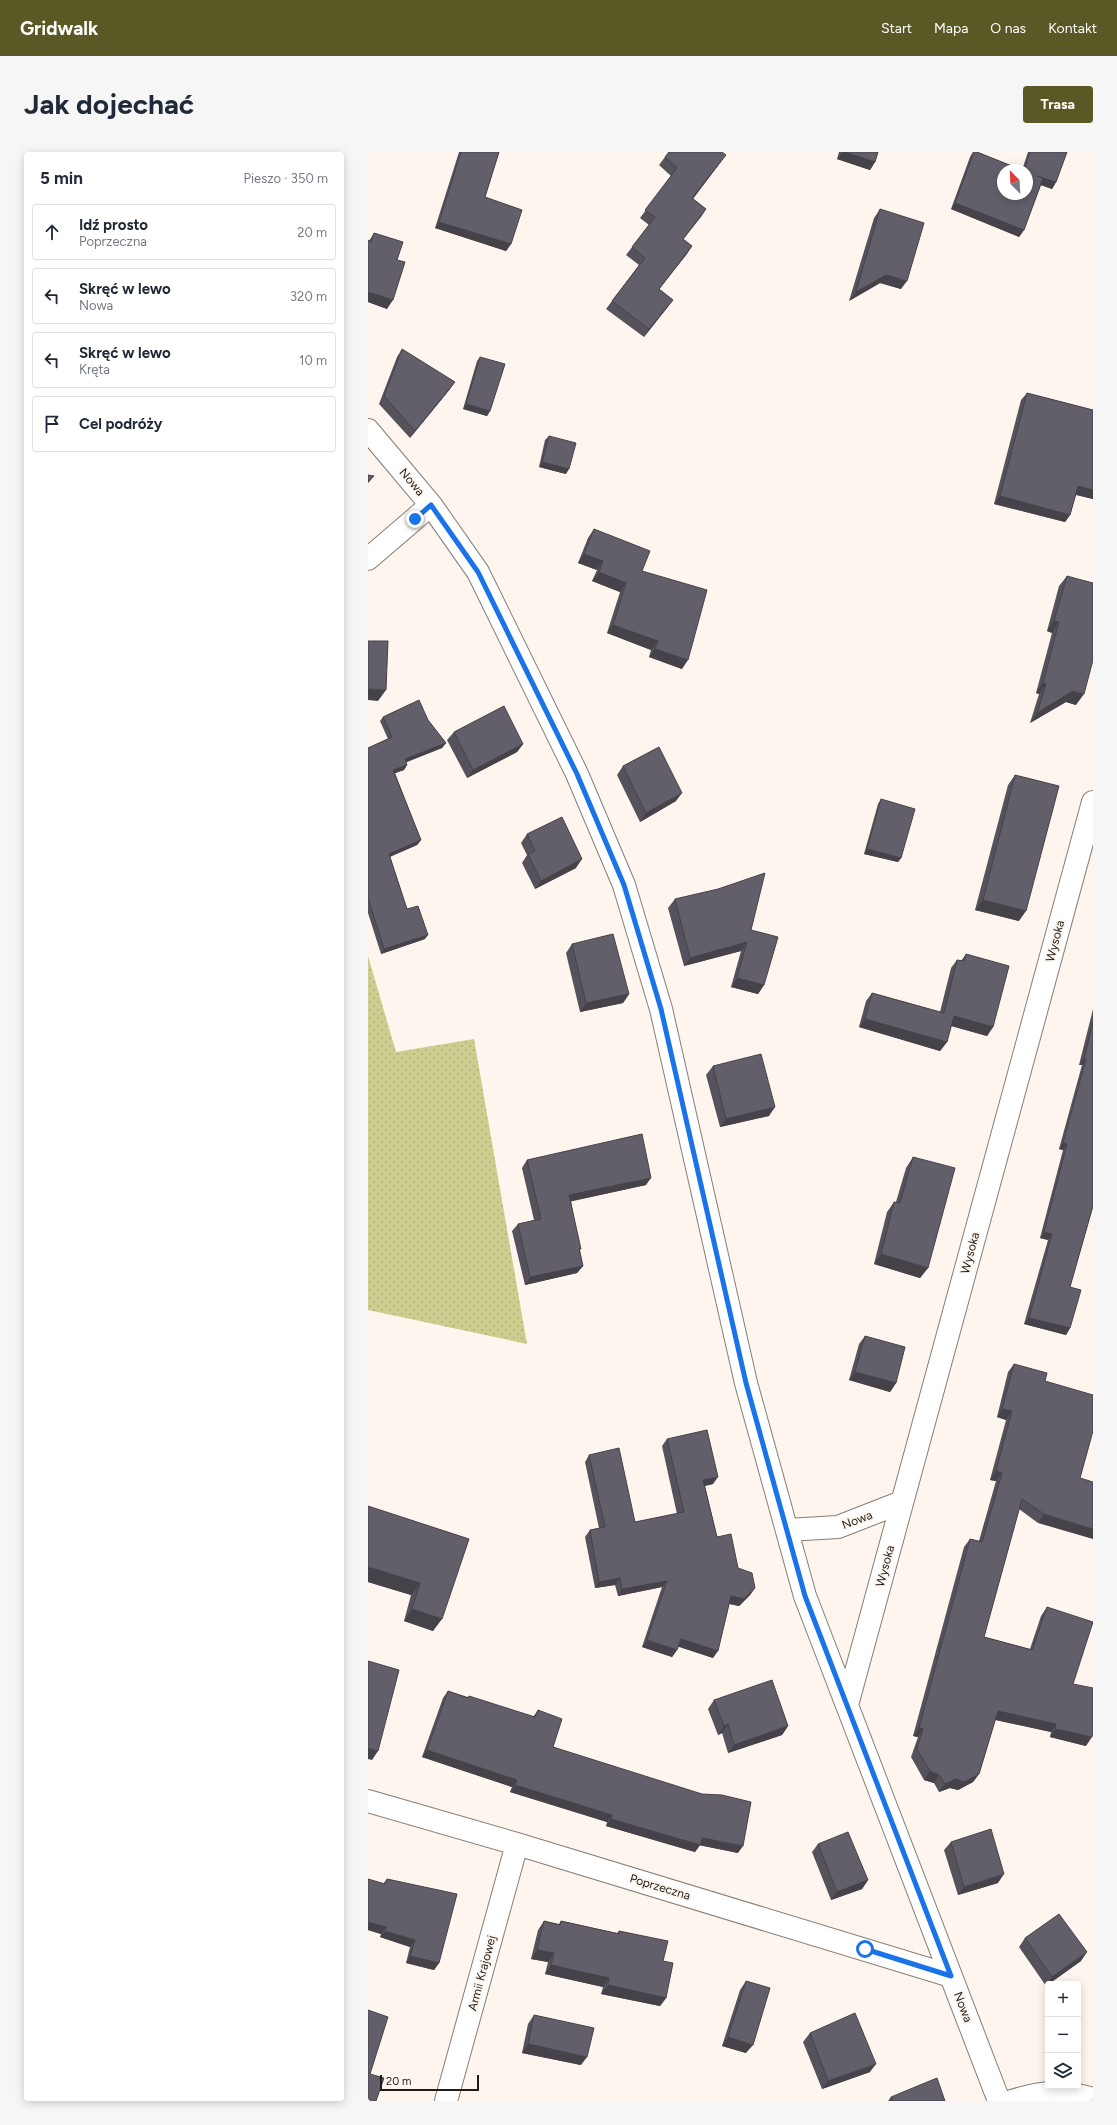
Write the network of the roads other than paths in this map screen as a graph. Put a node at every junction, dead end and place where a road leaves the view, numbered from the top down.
1 (368, 430) edge
2 (431, 505) junction
3 (368, 559) edge
4 (1093, 802) edge
5 (902, 1502) junction
6 (787, 1530) junction
7 (847, 1705) junction
8 (368, 1801) edge
9 (517, 1844) junction
10 (951, 1976) junction
11 (1093, 2099) edge
12 (446, 2101) edge
13 (999, 2101) edge
14 (1012, 2101) edge

1 - 2 street, Nowa
2 - 3 street
2 - 6 street, Nowa
4 - 5 street, Wysoka
5 - 6 street, Nowa
5 - 7 street, Wysoka
6 - 7 street, Nowa
7 - 10 street, Nowa
8 - 9 street, Poprzeczna
9 - 10 street, Poprzeczna
9 - 12 street, Armii Krajowej
10 - 13 street, Nowa
11 - 14 street

